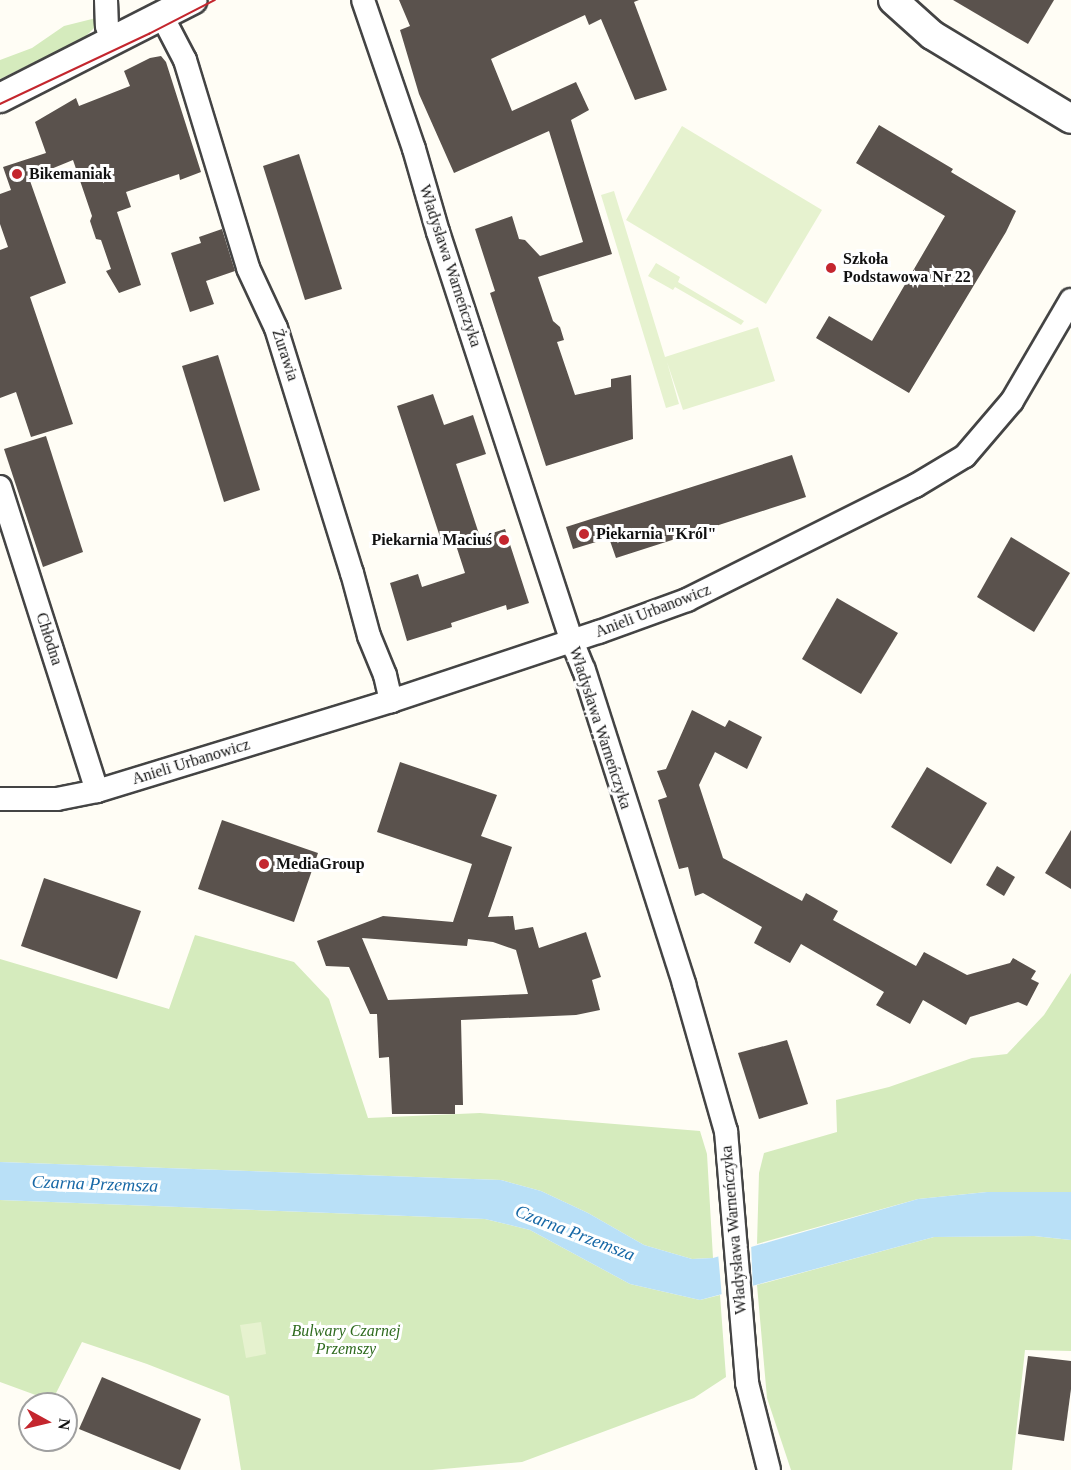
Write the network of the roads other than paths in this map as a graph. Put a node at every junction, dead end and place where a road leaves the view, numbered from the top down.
1 (106, 0) edge
2 (192, 0) edge
3 (363, 0) edge
4 (893, 0) edge
5 (162, 16) junction
6 (112, 41) junction
7 (0, 98) edge
8 (1071, 119) edge
9 (1071, 300) edge
10 (0, 487) edge
11 (572, 641) junction
12 (391, 701) junction
13 (97, 791) junction
14 (0, 799) edge
15 (769, 1470) edge

1 - 6 street
2 - 5 street
3 - 11 street, Władysława Warneńczyka
4 - 8 street
5 - 6 street
5 - 12 street, Żurawia
6 - 7 street
9 - 11 street, Anieli Urbanowicz
10 - 13 street, Chłodna
11 - 12 street, Anieli Urbanowicz
11 - 15 street, Władysława Warneńczyka
12 - 13 street, Anieli Urbanowicz
13 - 14 street, Anieli Urbanowicz

